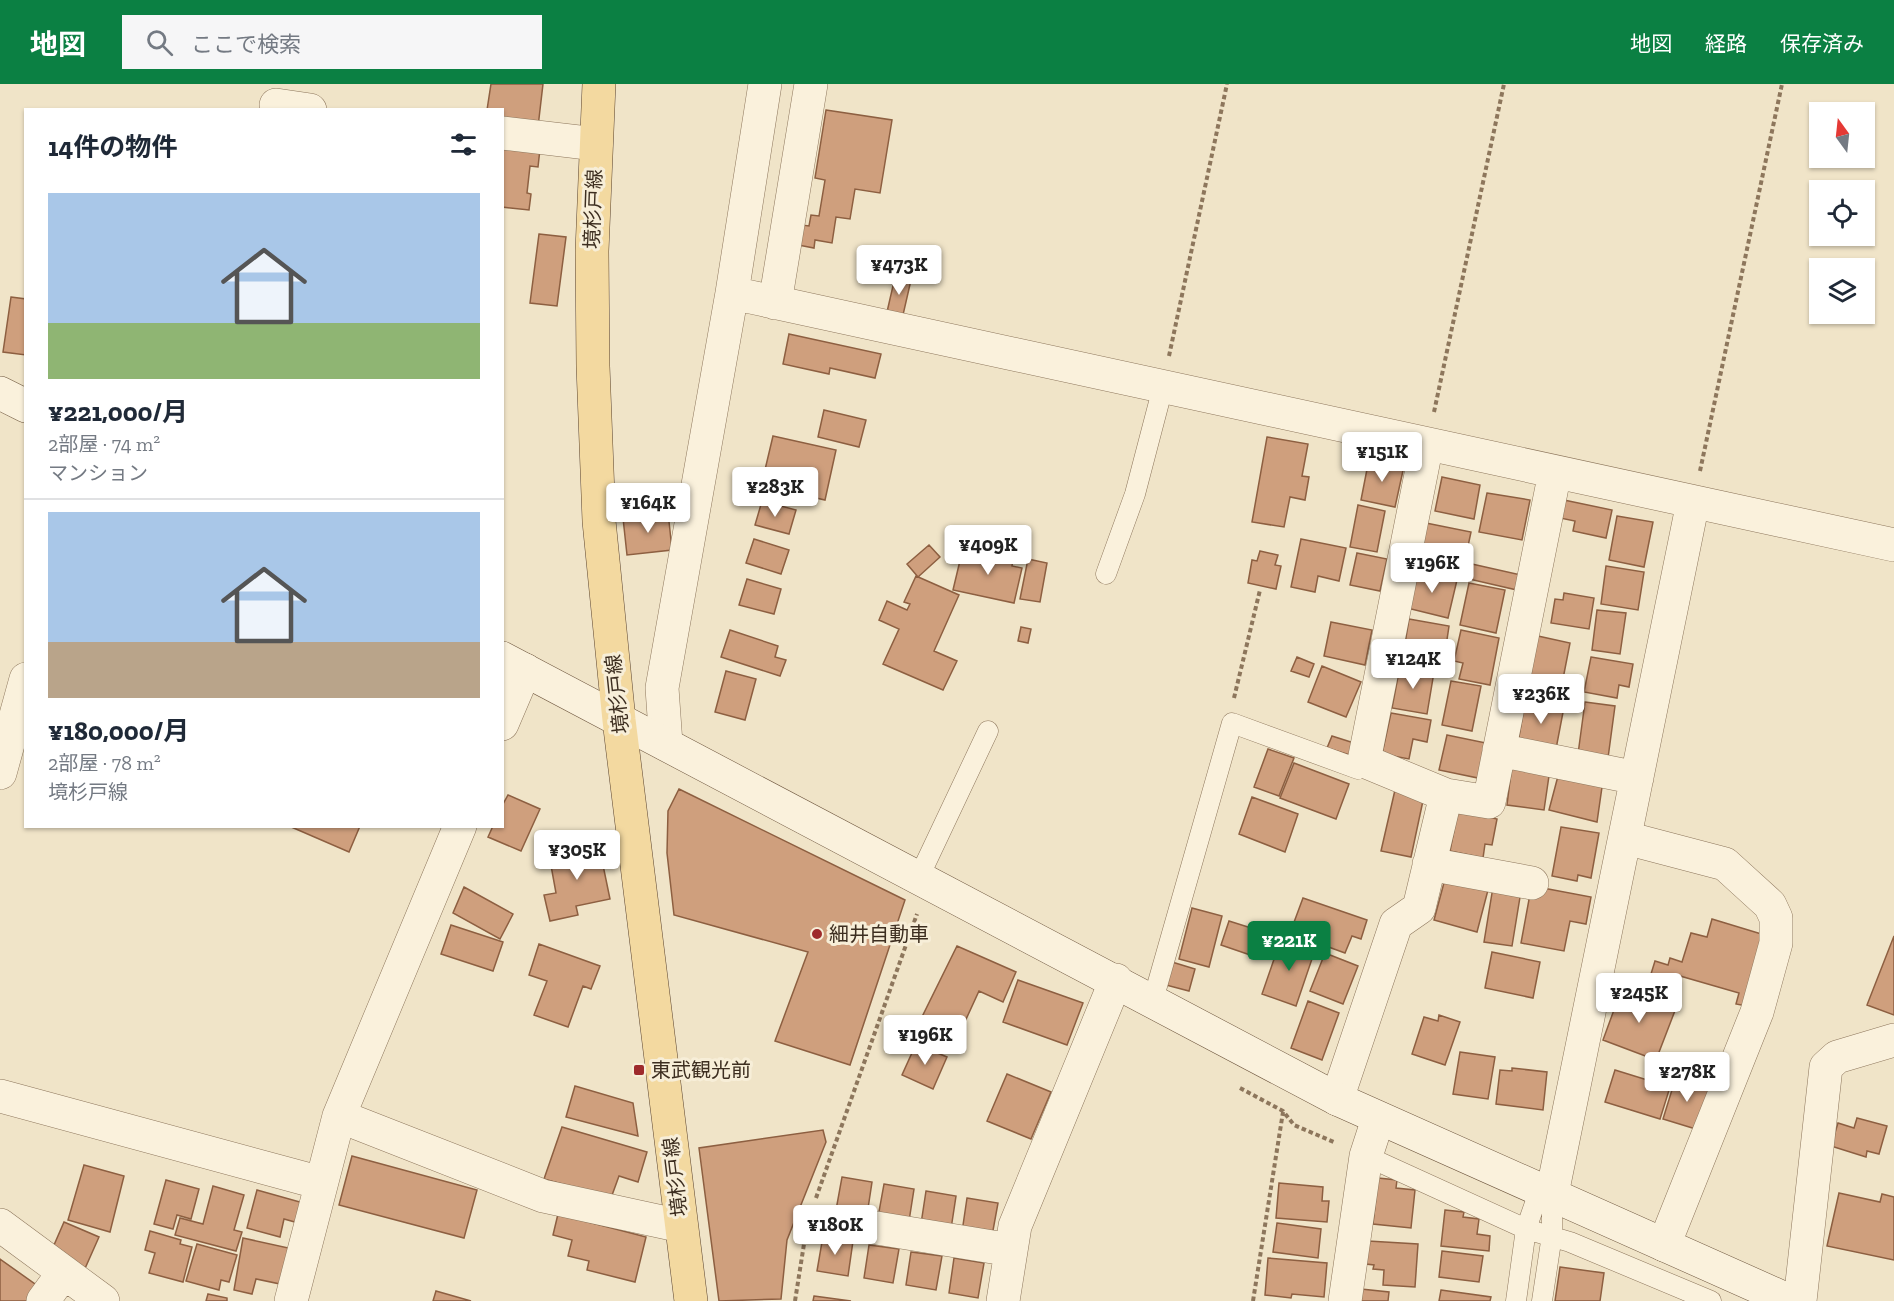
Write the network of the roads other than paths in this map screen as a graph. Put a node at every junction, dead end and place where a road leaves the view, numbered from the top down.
1 (599, 84) edge
2 (765, 84) edge
3 (810, 84) edge
4 (276, 105) dead end
5 (296, 108) edge
6 (504, 133) edge
7 (596, 144) junction
8 (732, 293) junction
9 (775, 303) junction
10 (1163, 387) junction
11 (0, 393) edge
12 (24, 405) edge
13 (1427, 444) junction
14 (1555, 472) junction
15 (1693, 502) junction
16 (1894, 545) edge
17 (1106, 574) dead end
18 (514, 664) edge
19 (24, 686) edge
20 (504, 714) edge
21 (619, 720) junction
22 (988, 731) dead end
23 (666, 744) junction
24 (1499, 750) junction
25 (1364, 761) junction
26 (0, 773) edge
27 (1637, 778) junction
28 (1446, 795) junction
29 (459, 828) edge
30 (1626, 838) junction
31 (1429, 864) junction
32 (924, 879) junction
33 (1532, 883) dead end
34 (1116, 980) junction
35 (1153, 1000) junction
36 (1894, 1040) edge
37 (0, 1096) edge
38 (1337, 1099) junction
39 (339, 1116) junction
40 (1378, 1119) junction
41 (1366, 1156) junction
42 (321, 1183) junction
43 (1546, 1192) junction
44 (820, 1216) road end
45 (0, 1225) edge
46 (681, 1226) junction
47 (1526, 1229) junction
48 (1552, 1235) junction
49 (1664, 1245) junction
50 (1011, 1250) junction
51 (64, 1272) junction
52 (43, 1301) edge
53 (103, 1301) edge
54 (291, 1301) edge
55 (691, 1301) edge
56 (1003, 1301) edge
57 (1345, 1301) edge
58 (1516, 1301) edge
59 (1542, 1301) edge
60 (1711, 1301) edge
61 (1790, 1301) edge
62 (1800, 1301) edge

1 - 7 main road, 境杉戸線
2 - 8 street
3 - 9 street
4 - 5 street
6 - 7 street
7 - 21 main road, 境杉戸線
8 - 9 street
8 - 23 street
9 - 10 street
10 - 13 street
10 - 17 lane
11 - 12 street
13 - 14 street
13 - 25 street
14 - 15 street
14 - 24 street
15 - 16 street
15 - 27 street
18 - 20 street
18 - 21 street
19 - 26 street
21 - 23 street
21 - 46 main road, 境杉戸線
22 - 32 lane
23 - 32 street
24 - 27 street
24 - 28 street
25 - 28 street
25 - 35 lane
27 - 30 street
28 - 31 street
29 - 39 street
30 - 43 street
30 - 49 street
31 - 33 street
31 - 38 street
32 - 34 street
34 - 35 street
34 - 50 street
35 - 38 street
36 - 62 street
37 - 42 street
38 - 40 street
39 - 42 street
39 - 46 street
40 - 41 street
40 - 43 street
41 - 47 lane
41 - 57 street
42 - 54 street
43 - 47 lane
43 - 48 lane
43 - 49 street
44 - 50 street
45 - 51 street
46 - 55 main road, 境杉戸線
47 - 48 lane
47 - 58 lane
48 - 59 lane
48 - 60 lane
49 - 61 street
50 - 56 street
51 - 52 street
51 - 53 street

